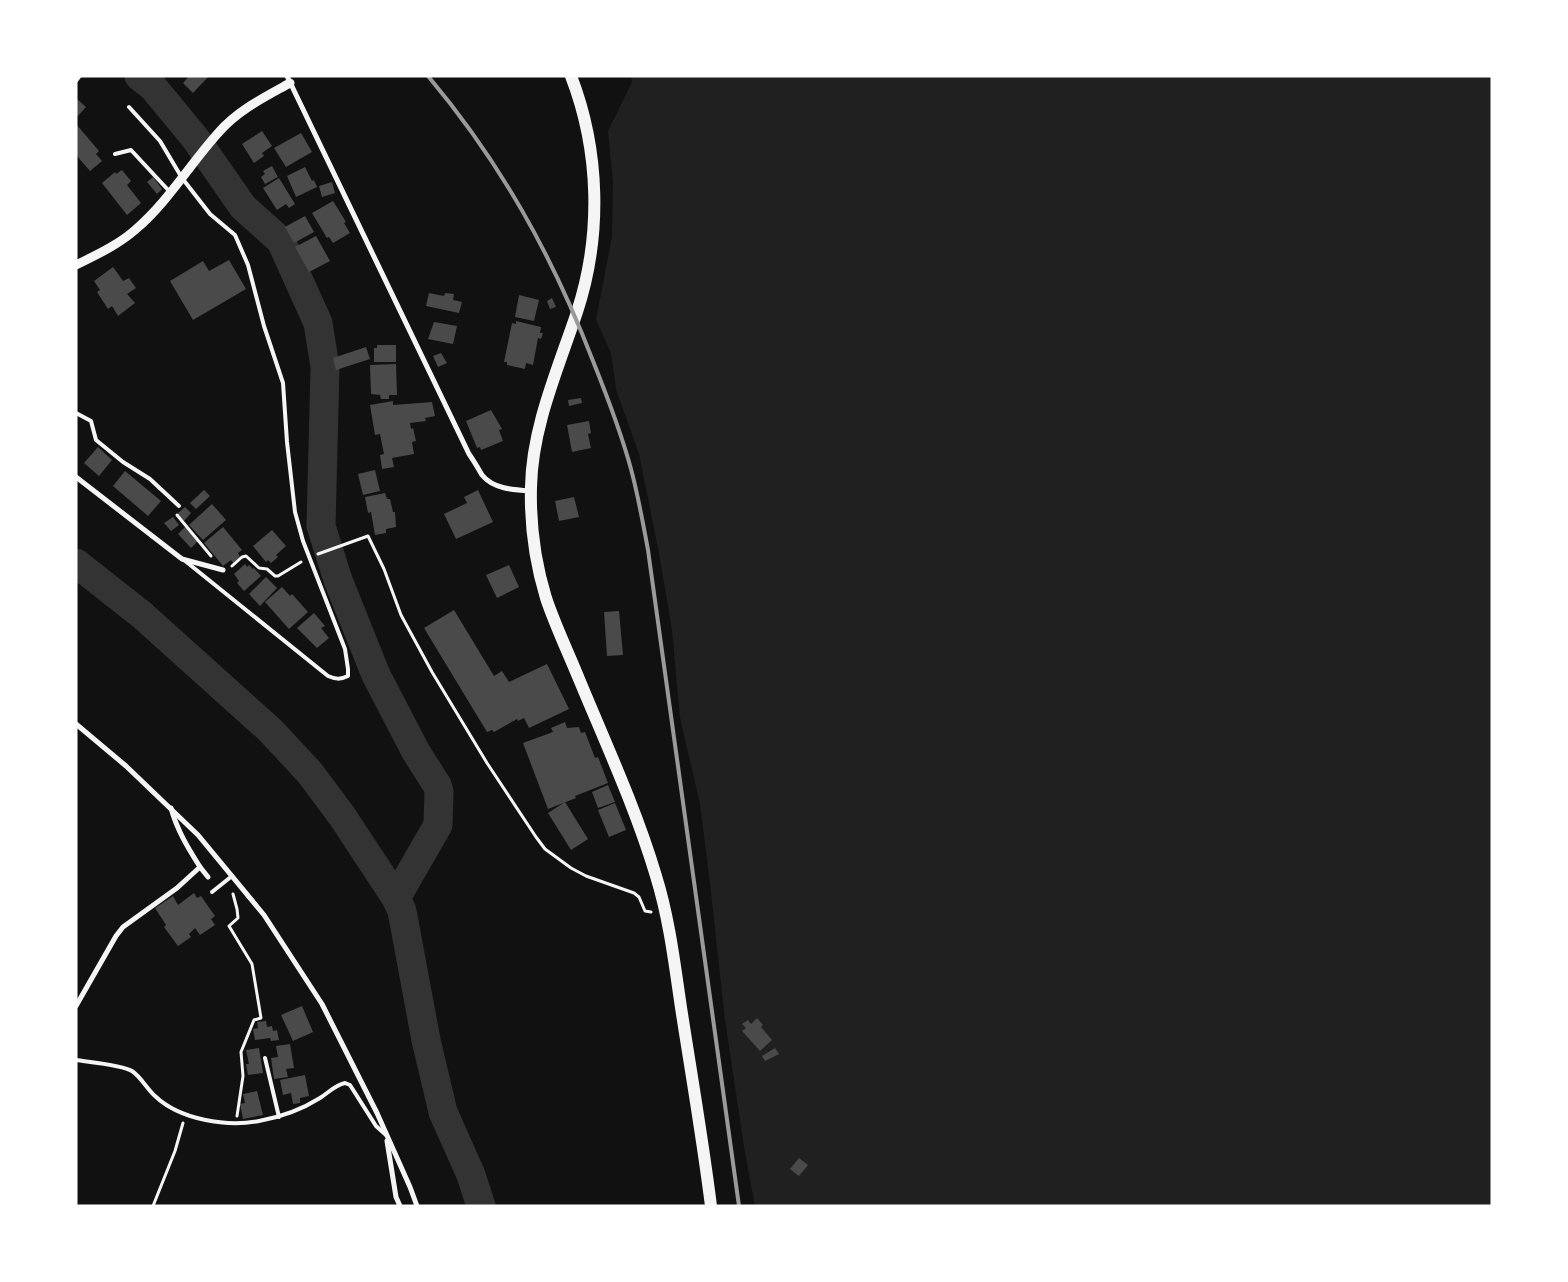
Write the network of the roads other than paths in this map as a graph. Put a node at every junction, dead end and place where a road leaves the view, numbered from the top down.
1 (79, 76) edge
2 (571, 76) edge
3 (76, 80) edge
4 (289, 80) edge
5 (129, 107) dead end
6 (115, 154) dead end
7 (185, 175) junction
8 (170, 192) junction
9 (76, 265) edge
10 (76, 413) edge
11 (76, 477) edge
12 (531, 491) junction
13 (179, 506) road end
14 (182, 559) junction
15 (223, 570) road end
16 (76, 724) edge
17 (170, 807) junction
18 (200, 867) junction
19 (232, 876) junction
20 (208, 877) dead end
21 (212, 892) dead end
22 (76, 1006) edge
23 (265, 1058) dead end
24 (76, 1060) edge
25 (279, 1117) junction
26 (386, 1135) junction
27 (400, 1206) edge
28 (417, 1206) edge
29 (711, 1206) edge

1 - 3 street
2 - 12 main road
4 - 7 street
4 - 12 street
5 - 7 lane
6 - 8 lane
7 - 8 street
7 - 14 lane
8 - 9 street
10 - 13 lane
11 - 14 street
12 - 29 main road
14 - 15 street
16 - 17 street
17 - 18 street
17 - 19 street
18 - 20 street
18 - 22 street
19 - 21 lane
19 - 26 street
23 - 25 lane
24 - 25 lane
25 - 26 lane
26 - 27 street
26 - 28 street

